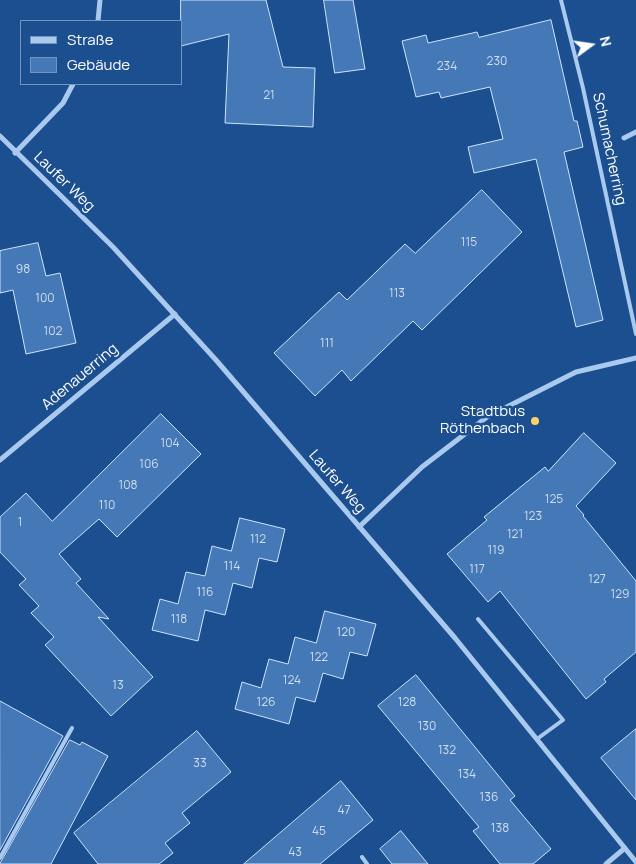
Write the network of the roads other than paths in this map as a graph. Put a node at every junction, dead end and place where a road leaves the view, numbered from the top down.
1 (100, 0) edge
2 (561, 0) edge
3 (98, 20) edge
4 (72, 85) edge
5 (636, 132) edge
6 (0, 136) edge
7 (624, 138) dead end
8 (15, 153) junction
9 (176, 314) junction
10 (636, 334) edge
11 (636, 358) edge
12 (0, 460) edge
13 (359, 527) junction
14 (478, 619) dead end
15 (72, 728) dead end
16 (537, 739) junction
17 (625, 848) junction
18 (362, 857) dead end
19 (0, 858) edge
20 (636, 862) edge
21 (367, 864) edge
22 (606, 864) edge

1 - 3 street
2 - 10 lane, Schumacherring
4 - 8 street
5 - 7 street
6 - 8 street, Laufer Weg
8 - 9 street, Laufer Weg
9 - 12 street, Adenauerring
9 - 13 street, Laufer Weg
11 - 13 street
13 - 16 street, Laufer Weg
14 - 16 lane
15 - 19 lane
16 - 17 street, Laufer Weg
17 - 20 street, Laufer Weg
17 - 22 street
18 - 21 lane

